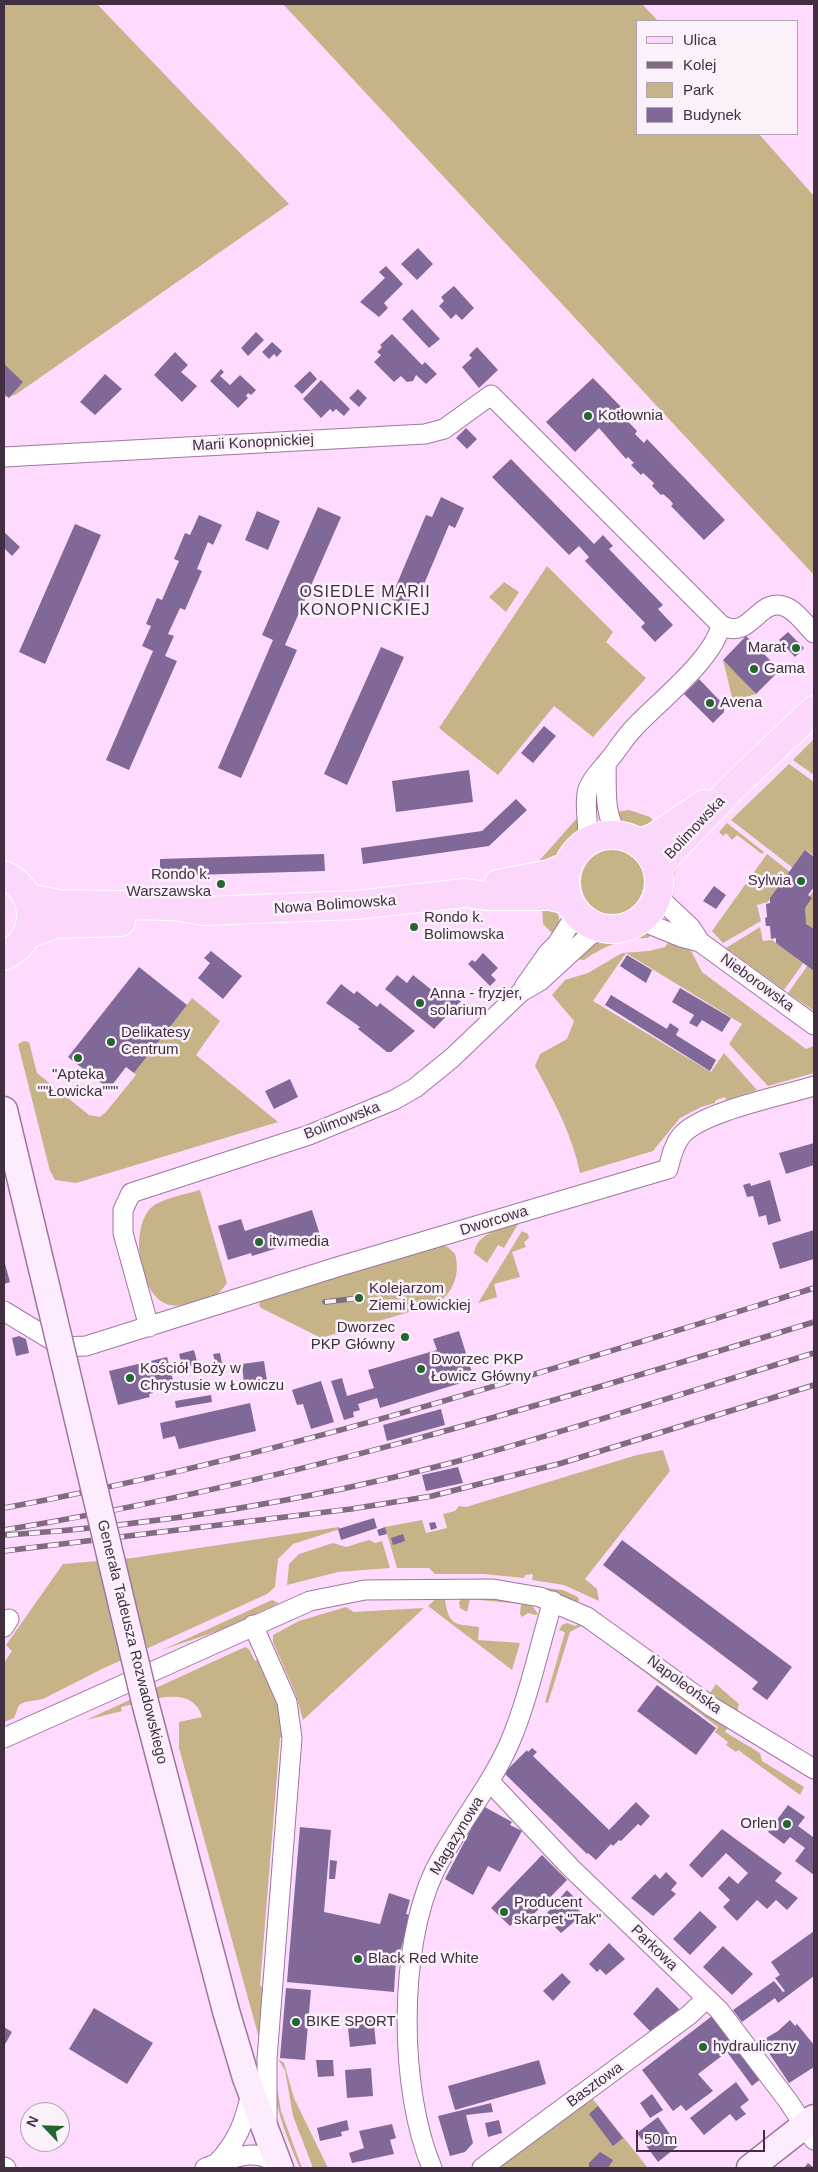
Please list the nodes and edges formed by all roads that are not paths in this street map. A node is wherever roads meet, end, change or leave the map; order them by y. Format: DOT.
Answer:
graph roads {
  1 [pos="4,457"];
  2 [pos="721,625"];
  3 [pos="814,633"];
  4 [pos="814,710"];
  5 [pos="606,764"];
  6 [pos="734,786"];
  7 [pos="628,839"];
  8 [pos="587,842"];
  9 [pos="568,866"];
  10 [pos="4,875"];
  11 [pos="657,883"];
  12 [pos="465,893"];
  13 [pos="28,898"];
  14 [pos="573,907"];
  15 [pos="204,911"];
  16 [pos="639,920"];
  17 [pos="602,928"];
  18 [pos="28,934"];
  19 [pos="700,942"];
  20 [pos="4,956"];
  21 [pos="521,992"];
  22 [pos="814,1025"];
  23 [pos="814,1086"];
  24 [pos="4,1110"];
  25 [pos="4,1311"];
  26 [pos="149,1327"];
  27 [pos="554,1601"];
  28 [pos="253,1626"];
  29 [pos="4,1738"];
  30 [pos="814,1769"];
  31 [pos="490,1782"];
  32 [pos="706,1999"];
  33 [pos="251,2093"];
  34 [pos="811,2128"];
  35 [pos="269,2142"];
  36 [pos="210,2166"];
  37 [pos="279,2168"];
  38 [pos="432,2168"];
  39 [pos="482,2168"];
  40 [pos="750,2168"];
  1 -- 2 [label="street, Marii Konopnickiej"];
  2 -- 3 [label="street"];
  2 -- 5 [label="street"];
  4 -- 6 [label="main road, Bolimowska"];
  5 -- 7 [label="street"];
  5 -- 8 [label="street"];
  6 -- 7 [label="main road, Bolimowska"];
  6 -- 11 [label="main road, Bolimowska"];
  7 -- 8 [label="main road"];
  7 -- 11 [label="main road"];
  8 -- 9 [label="main road"];
  9 -- 12 [label="main road, Nowa Bolimowska"];
  9 -- 14 [label="main road"];
  10 -- 13 [label="main road"];
  11 -- 16 [label="main road"];
  11 -- 19 [label="street, Nieborowska"];
  12 -- 14 [label="main road, Nowa Bolimowska"];
  12 -- 15 [label="main road, Nowa Bolimowska"];
  13 -- 15 [label="main road, Nowa Bolimowska"];
  13 -- 18 [label="main road"];
  14 -- 17 [label="main road"];
  14 -- 21 [label="street, Bolimowska"];
  15 -- 18 [label="main road, Nowa Bolimowska"];
  16 -- 17 [label="main road"];
  16 -- 19 [label="street, Nieborowska"];
  17 -- 21 [label="street, Bolimowska"];
  18 -- 20 [label="main road"];
  19 -- 22 [label="street, Nieborowska"];
  21 -- 26 [label="street, Bolimowska"];
  23 -- 26 [label="street, Dworcowa"];
  24 -- 33 [label="street, Generała Tadeusza Rozwadowskiego, bridge"];
  25 -- 26 [label="street, Dworcowa"];
  27 -- 28 [label="street, Napoleońska"];
  27 -- 30 [label="street, Napoleońska"];
  27 -- 31 [label="street, Magazynowa"];
  28 -- 29 [label="street, Napoleońska"];
  28 -- 35 [label="street"];
  31 -- 32 [label="street, Parkowa"];
  31 -- 38 [label="street, Magazynowa"];
  32 -- 34 [label="street, Parkowa"];
  32 -- 39 [label="street, Basztowa"];
  33 -- 35 [label="street, Generała Tadeusza Rozwadowskiego"];
  33 -- 36 [label="street"];
  34 -- 40 [label="street"];
  35 -- 37 [label="street, Generała Tadeusza Rozwadowskiego"];
  36 -- 37 [label="street"];
}
